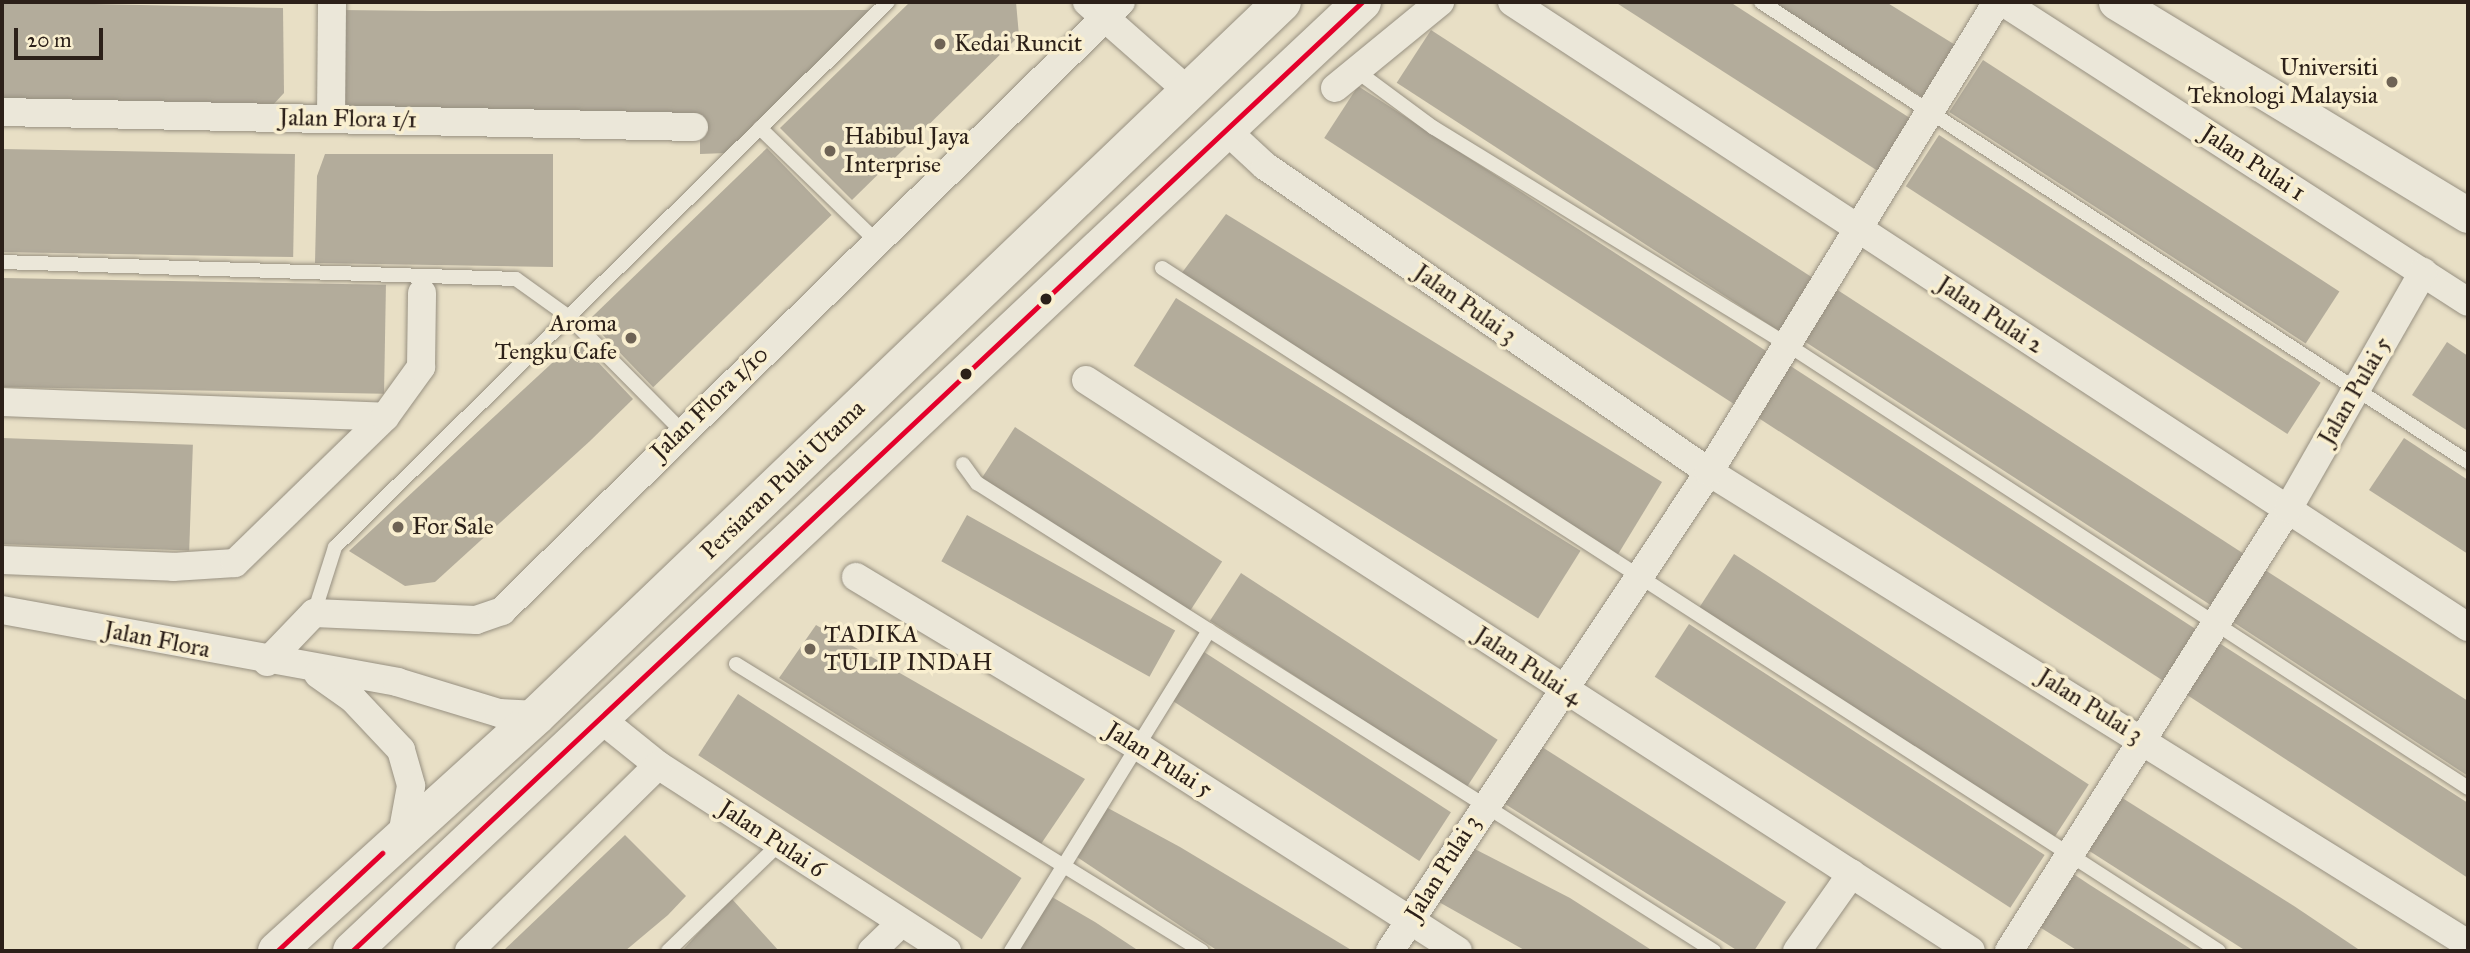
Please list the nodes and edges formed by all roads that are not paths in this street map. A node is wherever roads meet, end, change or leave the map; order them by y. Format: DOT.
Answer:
graph roads {
  1 [pos="332,2"];
  2 [pos="888,2"];
  3 [pos="1282,2"];
  4 [pos="1362,2"];
  5 [pos="1440,2"];
  6 [pos="1512,2"];
  7 [pos="1761,2"];
  8 [pos="1997,2"];
  9 [pos="2003,2"];
  10 [pos="2116,2"];
  11 [pos="1104,7"];
  12 [pos="1346,80"];
  13 [pos="1188,91"];
  14 [pos="2,112"];
  15 [pos="1929,114"];
  16 [pos="331,119"];
  17 [pos="694,127"];
  18 [pos="760,128"];
  19 [pos="1225,129"];
  20 [pos="2468,215"];
  21 [pos="1858,229"];
  22 [pos="876,241"];
  23 [pos="2,262"];
  24 [pos="1162,268"];
  25 [pos="2423,272"];
  26 [pos="422,293"];
  27 [pos="2468,302"];
  28 [pos="569,317"];
  29 [pos="1788,345"];
  30 [pos="1086,380"];
  31 [pos="2358,386"];
  32 [pos="2,402"];
  33 [pos="385,416"];
  34 [pos="681,430"];
  35 [pos="2468,462"];
  36 [pos="963,464"];
  37 [pos="1709,472"];
  38 [pos="2288,509"];
  39 [pos="2,560"];
  40 [pos="1639,575"];
  41 [pos="856,577"];
  42 [pos="2,610"];
  43 [pos="314,613"];
  44 [pos="2215,624"];
  45 [pos="2468,627"];
  46 [pos="1209,630"];
  47 [pos="267,662"];
  48 [pos="736,664"];
  49 [pos="312,670"];
  50 [pos="1561,688"];
  51 [pos="537,715"];
  52 [pos="602,720"];
  53 [pos="2143,738"];
  54 [pos="1136,745"];
  55 [pos="659,765"];
  56 [pos="2468,788"];
  57 [pos="1480,807"];
  58 [pos="402,835"];
  59 [pos="779,844"];
  60 [pos="2069,856"];
  61 [pos="1064,864"];
  62 [pos="1852,873"];
  63 [pos="1410,921"];
  64 [pos="901,923"];
  65 [pos="2468,944"];
  66 [pos="277,951"];
  67 [pos="352,951"];
  68 [pos="469,951"];
  69 [pos="668,951"];
  70 [pos="872,951"];
  71 [pos="947,951"];
  72 [pos="1011,951"];
  73 [pos="1202,951"];
  74 [pos="1390,951"];
  75 [pos="1458,951"];
  76 [pos="1714,951"];
  77 [pos="1797,951"];
  78 [pos="1971,951"];
  79 [pos="2009,951"];
  80 [pos="2219,951"];
  1 -- 16 [label="street"];
  2 -- 18 [label="lane"];
  3 -- 13 [label="main road, Persiaran Pulai Utama"];
  4 -- 19 [label="main road, Persiaran Pulai Utama"];
  5 -- 12 [label="street"];
  6 -- 21 [label="street, Jalan Pulai 2"];
  7 -- 15 [label="lane"];
  8 -- 15 [label="street"];
  9 -- 25 [label="street, Jalan Pulai 1"];
  10 -- 20 [label="street"];
  11 -- 13 [label="street"];
  11 -- 22 [label="street, Jalan Flora 1/10"];
  12 -- 29 [label="lane"];
  13 -- 19 [label="main road"];
  13 -- 51 [label="main road, Persiaran Pulai Utama"];
  14 -- 16 [label="street, Jalan Flora 1/1"];
  15 -- 21 [label="street"];
  15 -- 31 [label="lane"];
  16 -- 17 [label="street, Jalan Flora 1/1"];
  18 -- 22 [label="lane"];
  18 -- 28 [label="lane"];
  19 -- 37 [label="street, Jalan Pulai 3"];
  19 -- 52 [label="main road, Persiaran Pulai Utama"];
  21 -- 29 [label="street"];
  21 -- 38 [label="street, Jalan Pulai 2"];
  22 -- 34 [label="street, Jalan Flora 1/10"];
  23 -- 28 [label="lane"];
  24 -- 40 [label="lane"];
  25 -- 27 [label="street, Jalan Pulai 1"];
  25 -- 31 [label="street, Jalan Pulai 5"];
  26 -- 33 [label="street"];
  28 -- 34 [label="lane"];
  28 -- 43 [label="lane"];
  29 -- 37 [label="street"];
  29 -- 44 [label="lane"];
  30 -- 50 [label="street, Jalan Pulai 4"];
  31 -- 35 [label="lane"];
  31 -- 38 [label="street, Jalan Pulai 5"];
  32 -- 33 [label="street"];
  33 -- 39 [label="street"];
  34 -- 43 [label="street, Jalan Flora 1/10"];
  36 -- 46 [label="lane"];
  37 -- 40 [label="street, Jalan Pulai 3"];
  37 -- 53 [label="street, Jalan Pulai 3"];
  38 -- 44 [label="street, Jalan Pulai 5"];
  38 -- 45 [label="street, Jalan Pulai 2"];
  40 -- 50 [label="street, Jalan Pulai 3"];
  40 -- 60 [label="lane"];
  41 -- 54 [label="street, Jalan Pulai 5"];
  42 -- 47 [label="street, Jalan Flora"];
  43 -- 47 [label="street"];
  44 -- 53 [label="street, Jalan Pulai 5"];
  44 -- 56 [label="lane"];
  46 -- 54 [label="lane"];
  46 -- 57 [label="lane"];
  47 -- 49 [label="street, Jalan Flora"];
  48 -- 61 [label="lane"];
  49 -- 51 [label="street, Jalan Flora"];
  49 -- 58 [label="street, Jalan Flora"];
  50 -- 57 [label="street, Jalan Pulai 3"];
  50 -- 62 [label="street, Jalan Pulai 4"];
  51 -- 58 [label="main road, Persiaran Pulai Utama"];
  52 -- 55 [label="street, Jalan Pulai 6"];
  52 -- 67 [label="main road, Persiaran Pulai Utama"];
  53 -- 60 [label="street, Jalan Pulai 5"];
  53 -- 65 [label="street, Jalan Pulai 3"];
  54 -- 61 [label="lane"];
  54 -- 63 [label="street, Jalan Pulai 5"];
  55 -- 59 [label="street, Jalan Pulai 6"];
  55 -- 68 [label="street"];
  57 -- 63 [label="street, Jalan Pulai 3"];
  57 -- 76 [label="lane"];
  58 -- 66 [label="main road, Persiaran Pulai Utama"];
  59 -- 64 [label="street, Jalan Pulai 6"];
  59 -- 69 [label="lane"];
  60 -- 79 [label="street, Jalan Pulai 5"];
  60 -- 80 [label="lane"];
  61 -- 72 [label="lane"];
  61 -- 73 [label="lane"];
  62 -- 77 [label="street"];
  62 -- 78 [label="street, Jalan Pulai 4"];
  63 -- 74 [label="street, Jalan Pulai 3"];
  63 -- 75 [label="street, Jalan Pulai 5"];
  64 -- 70 [label="street"];
  64 -- 71 [label="street, Jalan Pulai 6"];
}
